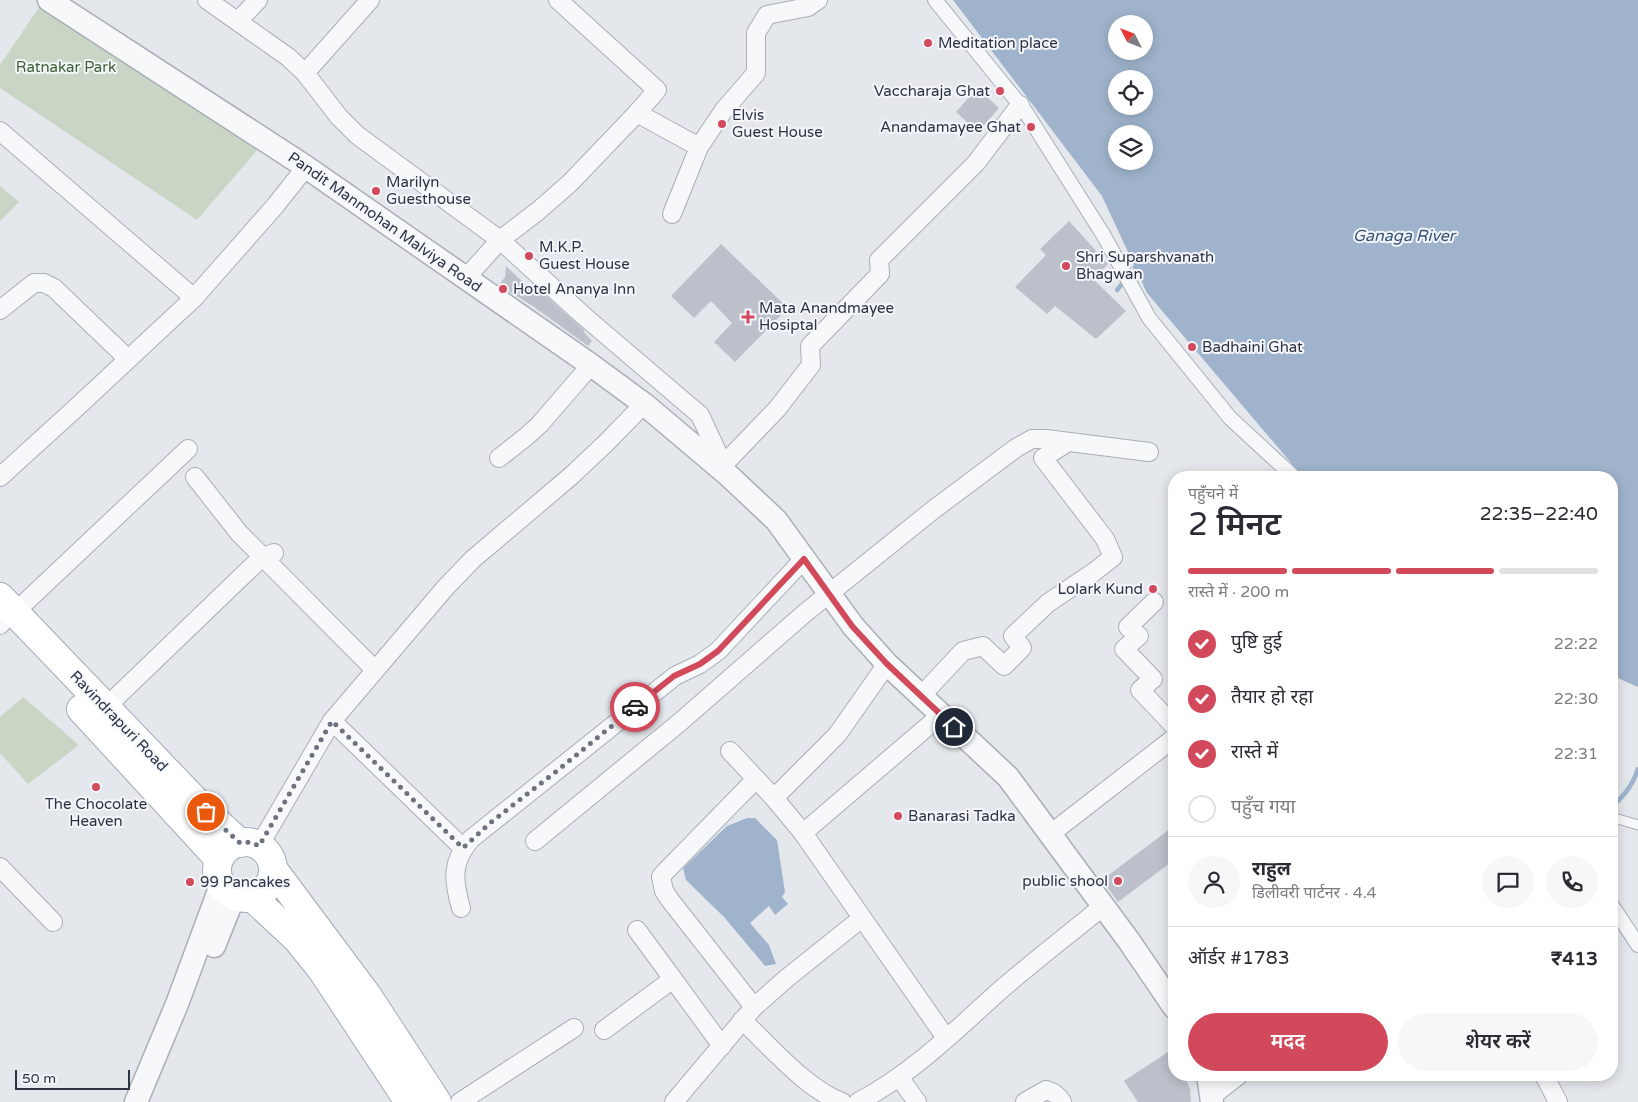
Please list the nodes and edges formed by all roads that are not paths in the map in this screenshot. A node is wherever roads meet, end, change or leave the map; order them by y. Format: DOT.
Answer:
graph roads {
  1 [pos="49,0"];
  2 [pos="207,0"];
  3 [pos="258,0"];
  4 [pos="370,0"];
  5 [pos="558,0"];
  6 [pos="818,0"];
  7 [pos="935,0"];
  8 [pos="238,21"];
  9 [pos="305,73"];
  10 [pos="1020,105"];
  11 [pos="637,113"];
  12 [pos="0,131"];
  13 [pos="699,147"];
  14 [pos="306,167"];
  15 [pos="672,214"];
  16 [pos="500,240"];
  17 [pos="466,278"];
  18 [pos="194,298"];
  19 [pos="0,310"];
  20 [pos="128,359"];
  21 [pos="591,365"];
  22 [pos="644,404"];
  23 [pos="1068,442"];
  24 [pos="188,449"];
  25 [pos="1149,452"];
  26 [pos="499,458"];
  27 [pos="725,469"];
  28 [pos="1287,471"];
  29 [pos="0,477"];
  30 [pos="194,477"];
  31 [pos="268,555"];
  32 [pos="804,559"];
  33 [pos="830,593"];
  34 [pos="1154,602"];
  35 [pos="3,616"];
  36 [pos="887,664"];
  37 [pos="375,670"];
  38 [pos="921,696"];
  39 [pos="105,708"];
  40 [pos="941,715"];
  41 [pos="1168,720"];
  42 [pos="332,721"];
  43 [pos="1168,743"];
  44 [pos="730,751"];
  45 [pos="756,779"];
  46 [pos="774,798"];
  47 [pos="1618,819"];
  48 [pos="1638,825"];
  49 [pos="803,833"];
  50 [pos="1050,835"];
  51 [pos="535,841"];
  52 [pos="463,848"];
  53 [pos="1,869"];
  54 [pos="237,871"];
  55 [pos="1102,907"];
  56 [pos="461,908"];
  57 [pos="1618,915"];
  58 [pos="862,918"];
  59 [pos="54,922"];
  60 [pos="637,930"];
  61 [pos="1638,945"];
  62 [pos="673,979"];
  63 [pos="1168,998"];
  64 [pos="754,1007"];
  65 [pos="742,1020"];
  66 [pos="574,1028"];
  67 [pos="604,1030"];
  68 [pos="946,1038"];
  69 [pos="722,1046"];
  70 [pos="899,1077"];
  71 [pos="1228,1081"];
  72 [pos="1547,1081"];
  73 [pos="1210,1091"];
  74 [pos="136,1102"];
  75 [pos="151,1102"];
  76 [pos="409,1102"];
  77 [pos="438,1102"];
  78 [pos="460,1102"];
  79 [pos="674,1102"];
  80 [pos="842,1102"];
  81 [pos="858,1102"];
  82 [pos="917,1102"];
  83 [pos="1025,1102"];
  84 [pos="1062,1102"];
  85 [pos="1558,1102"];
  1 -- 14 [label="street, Pandit Manmohan Malviya Road"];
  2 -- 8 [label="street"];
  3 -- 8 [label="street"];
  4 -- 9 [label="street"];
  5 -- 11 [label="street"];
  6 -- 13 [label="street"];
  7 -- 10 [label="street"];
  8 -- 9 [label="street"];
  9 -- 16 [label="street"];
  10 -- 27 [label="street"];
  10 -- 28 [label="street"];
  11 -- 13 [label="street"];
  11 -- 16 [label="street"];
  12 -- 18 [label="street"];
  13 -- 15 [label="street"];
  14 -- 17 [label="street, Pandit Manmohan Malviya Road"];
  14 -- 18 [label="street"];
  16 -- 17 [label="street"];
  16 -- 27 [label="street"];
  17 -- 21 [label="street, Pandit Manmohan Malviya Road"];
  18 -- 20 [label="street"];
  19 -- 20 [label="street"];
  20 -- 29 [label="street"];
  21 -- 22 [label="street, Pandit Manmohan Malviya Road"];
  21 -- 26 [label="street"];
  22 -- 27 [label="street, Pandit Manmohan Malviya Road"];
  22 -- 37 [label="street"];
  23 -- 25 [label="street"];
  23 -- 33 [label="street"];
  23 -- 38 [label="street"];
  24 -- 35 [label="street"];
  27 -- 32 [label="street, Pandit Manmohan Malviya Road"];
  30 -- 31 [label="street"];
  31 -- 37 [label="street"];
  31 -- 39 [label="street"];
  32 -- 33 [label="street, Pandit Manmohan Malviya Road"];
  32 -- 52 [label="street"];
  33 -- 36 [label="street, Pandit Manmohan Malviya Road"];
  33 -- 51 [label="street"];
  34 -- 41 [label="street"];
  35 -- 39 [label="main road, Ravindrapuri Road"];
  35 -- 54 [label="main road, Ravindrapuri Road"];
  36 -- 38 [label="street, Pandit Manmohan Malviya Road"];
  36 -- 46 [label="street"];
  37 -- 42 [label="street"];
  38 -- 40 [label="street, Pandit Manmohan Malviya Road"];
  39 -- 54 [label="main road, Ravindrapuri Road"];
  40 -- 49 [label="street"];
  40 -- 50 [label="street, Pandit Manmohan Malviya Road"];
  42 -- 52 [label="street"];
  42 -- 54 [label="street"];
  43 -- 50 [label="street"];
  44 -- 45 [label="street"];
  45 -- 46 [label="street"];
  45 -- 64 [label="street"];
  46 -- 49 [label="street"];
  47 -- 48 [label="lane"];
  49 -- 58 [label="street"];
  50 -- 55 [label="street, Pandit Manmohan Malviya Road"];
  52 -- 56 [label="street"];
  53 -- 59 [label="street"];
  54 -- 74 [label="street"];
  54 -- 75 [label="street"];
  54 -- 76 [label="main road, Ravindrapuri Road"];
  54 -- 77 [label="main road"];
  55 -- 63 [label="street, Pandit Manmohan Malviya Road"];
  55 -- 68 [label="street"];
  57 -- 61 [label="street"];
  58 -- 64 [label="street"];
  58 -- 68 [label="street"];
  60 -- 62 [label="street"];
  62 -- 67 [label="street"];
  62 -- 69 [label="street"];
  64 -- 65 [label="street"];
  65 -- 69 [label="street"];
  65 -- 80 [label="street"];
  66 -- 78 [label="street"];
  68 -- 70 [label="street"];
  69 -- 79 [label="street"];
  70 -- 81 [label="street"];
  70 -- 82 [label="street"];
  71 -- 73 [label="street"];
  72 -- 85 [label="street"];
  83 -- 84 [label="street"];
}
